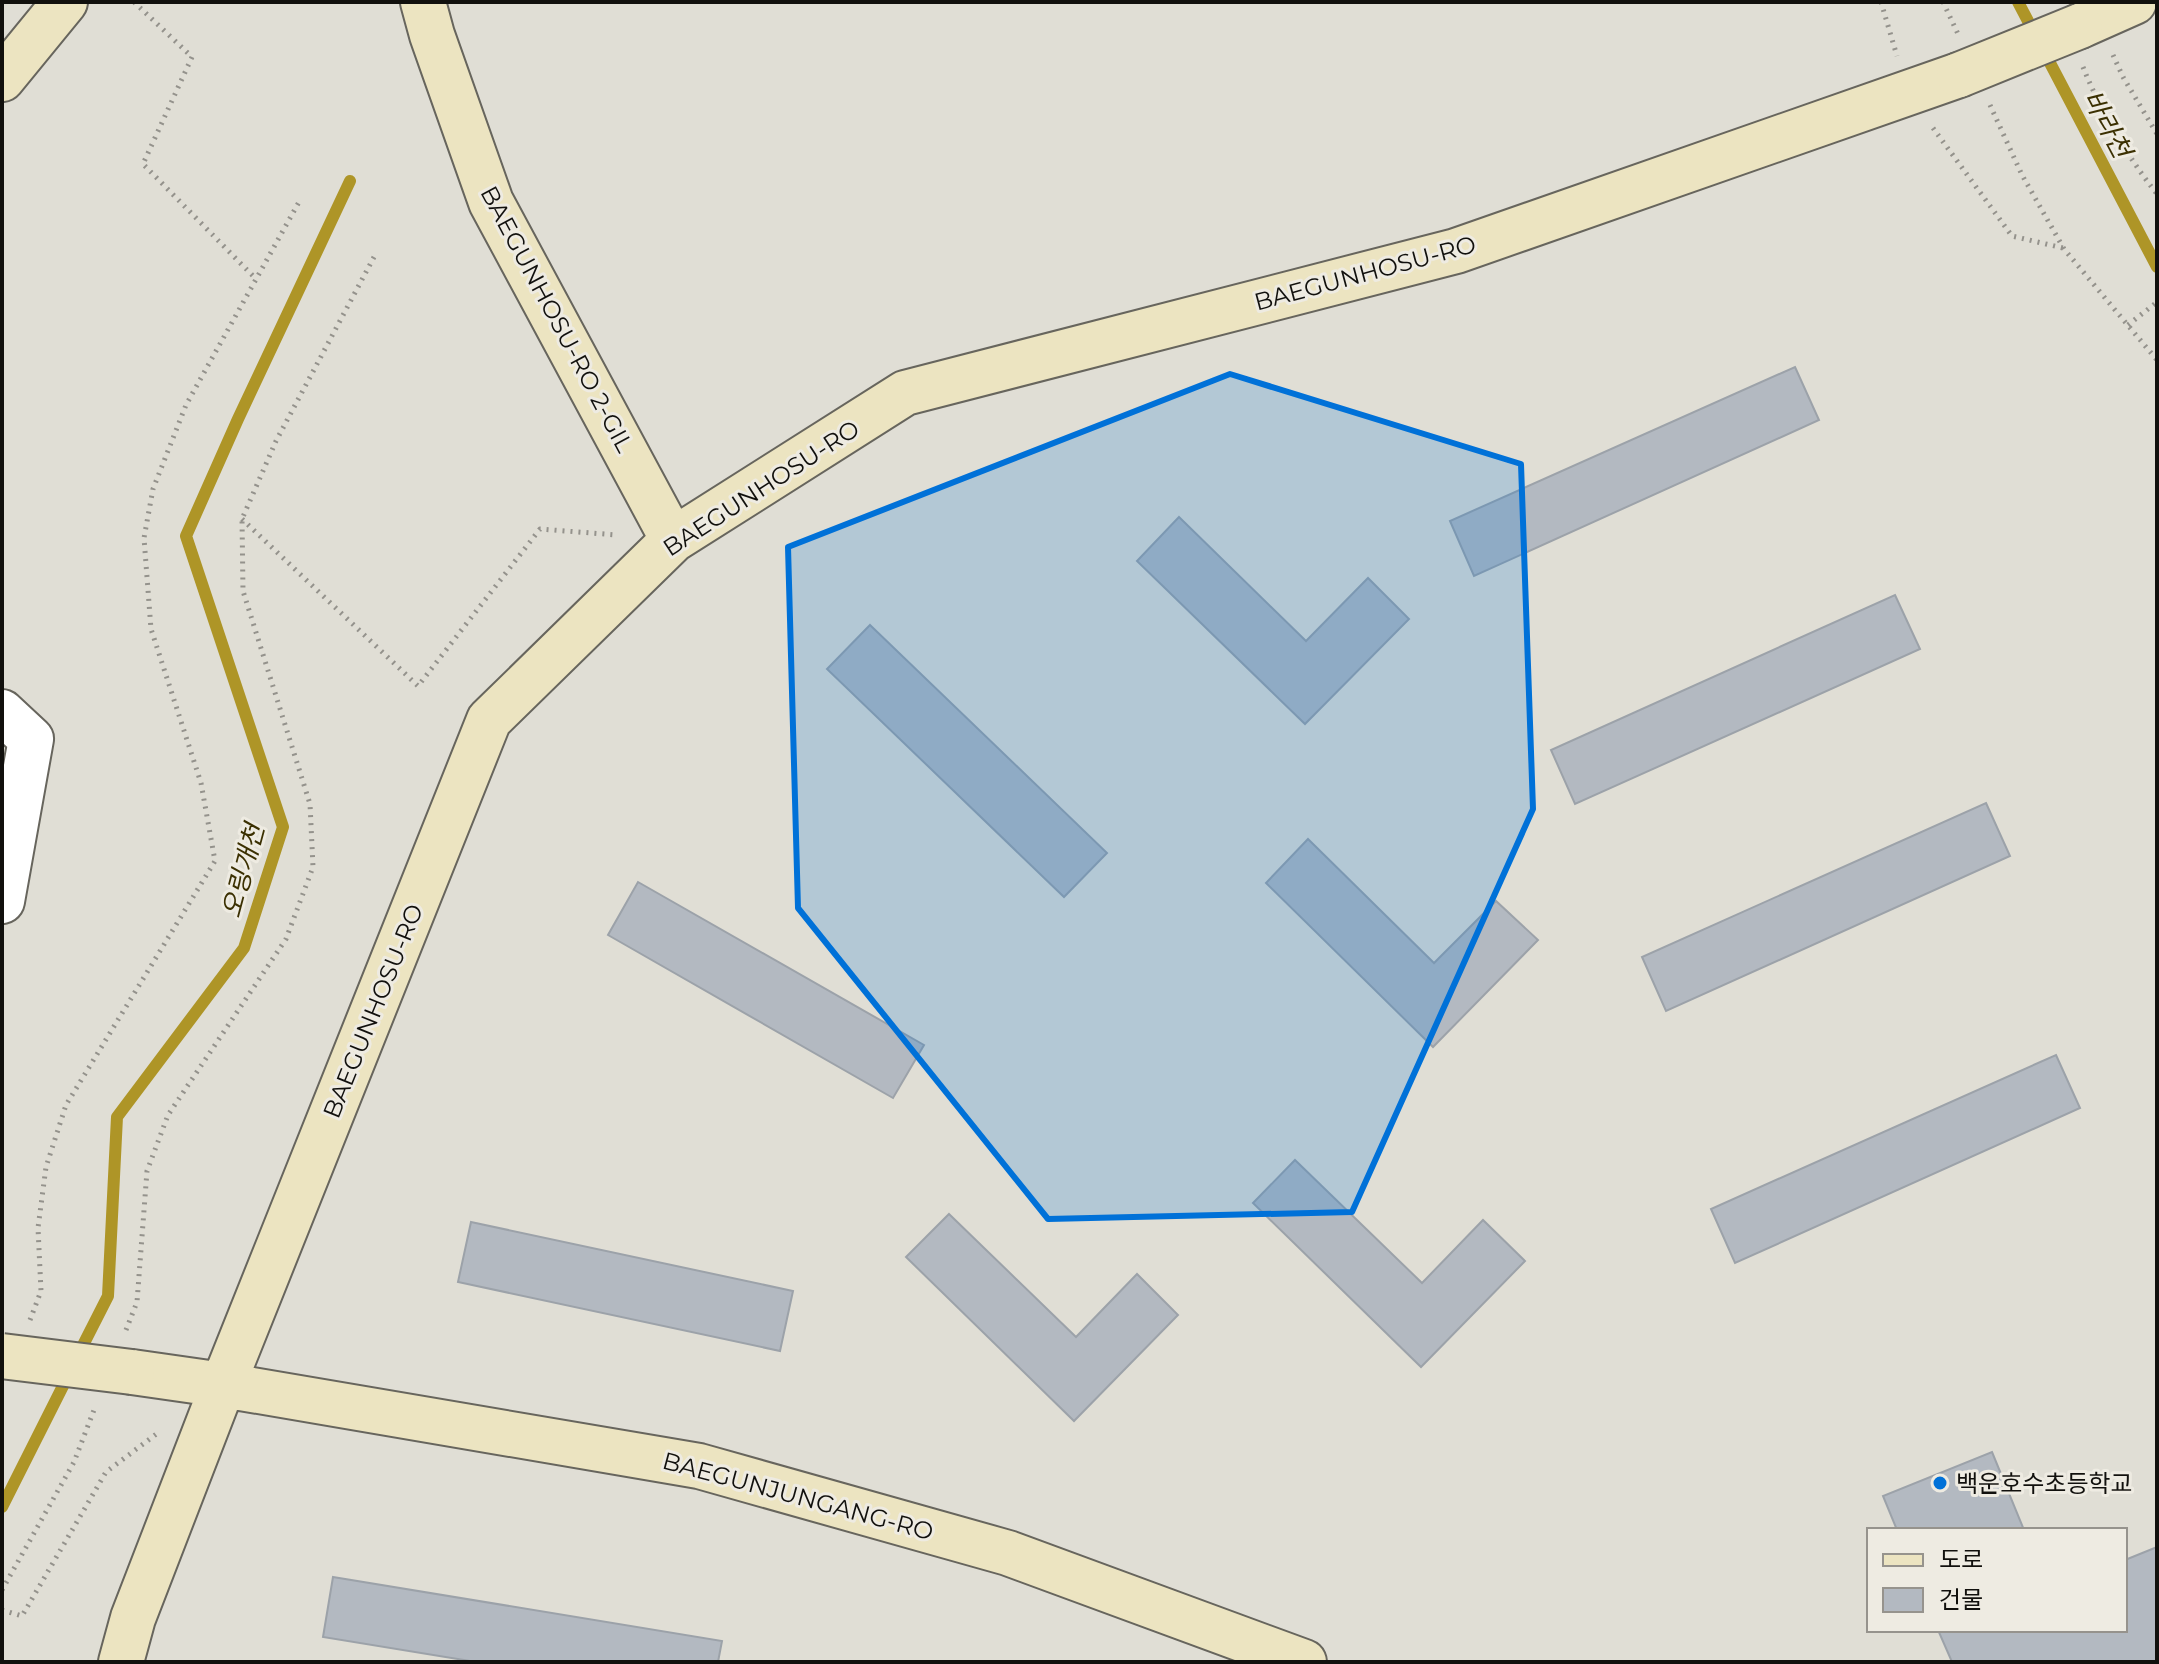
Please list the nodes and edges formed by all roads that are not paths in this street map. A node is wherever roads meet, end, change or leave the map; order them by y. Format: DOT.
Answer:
graph roads {
  1 [pos="65,2"];
  2 [pos="423,2"];
  3 [pos="2097,26"];
  4 [pos="2,79"];
  5 [pos="673,540"];
  6 [pos="2,712"];
  7 [pos="2,901"];
  8 [pos="2,1356"];
  9 [pos="223,1385"];
  10 [pos="121,1662"];
  11 [pos="1304,1662"];
  1 -- 4 [label="street"];
  2 -- 5 [label="street, BAEGUNHOSU-RO 2-GIL"];
  3 -- 5 [label="street, BAEGUNHOSU-RO, bridge"];
  5 -- 9 [label="street, BAEGUNHOSU-RO"];
  6 -- 7 [label="street"];
  8 -- 9 [label="street, BAEGUNJUNGANG-RO, bridge"];
  9 -- 10 [label="street, BAEGUNHOSU-RO"];
  9 -- 11 [label="street, BAEGUNJUNGANG-RO"];
}
